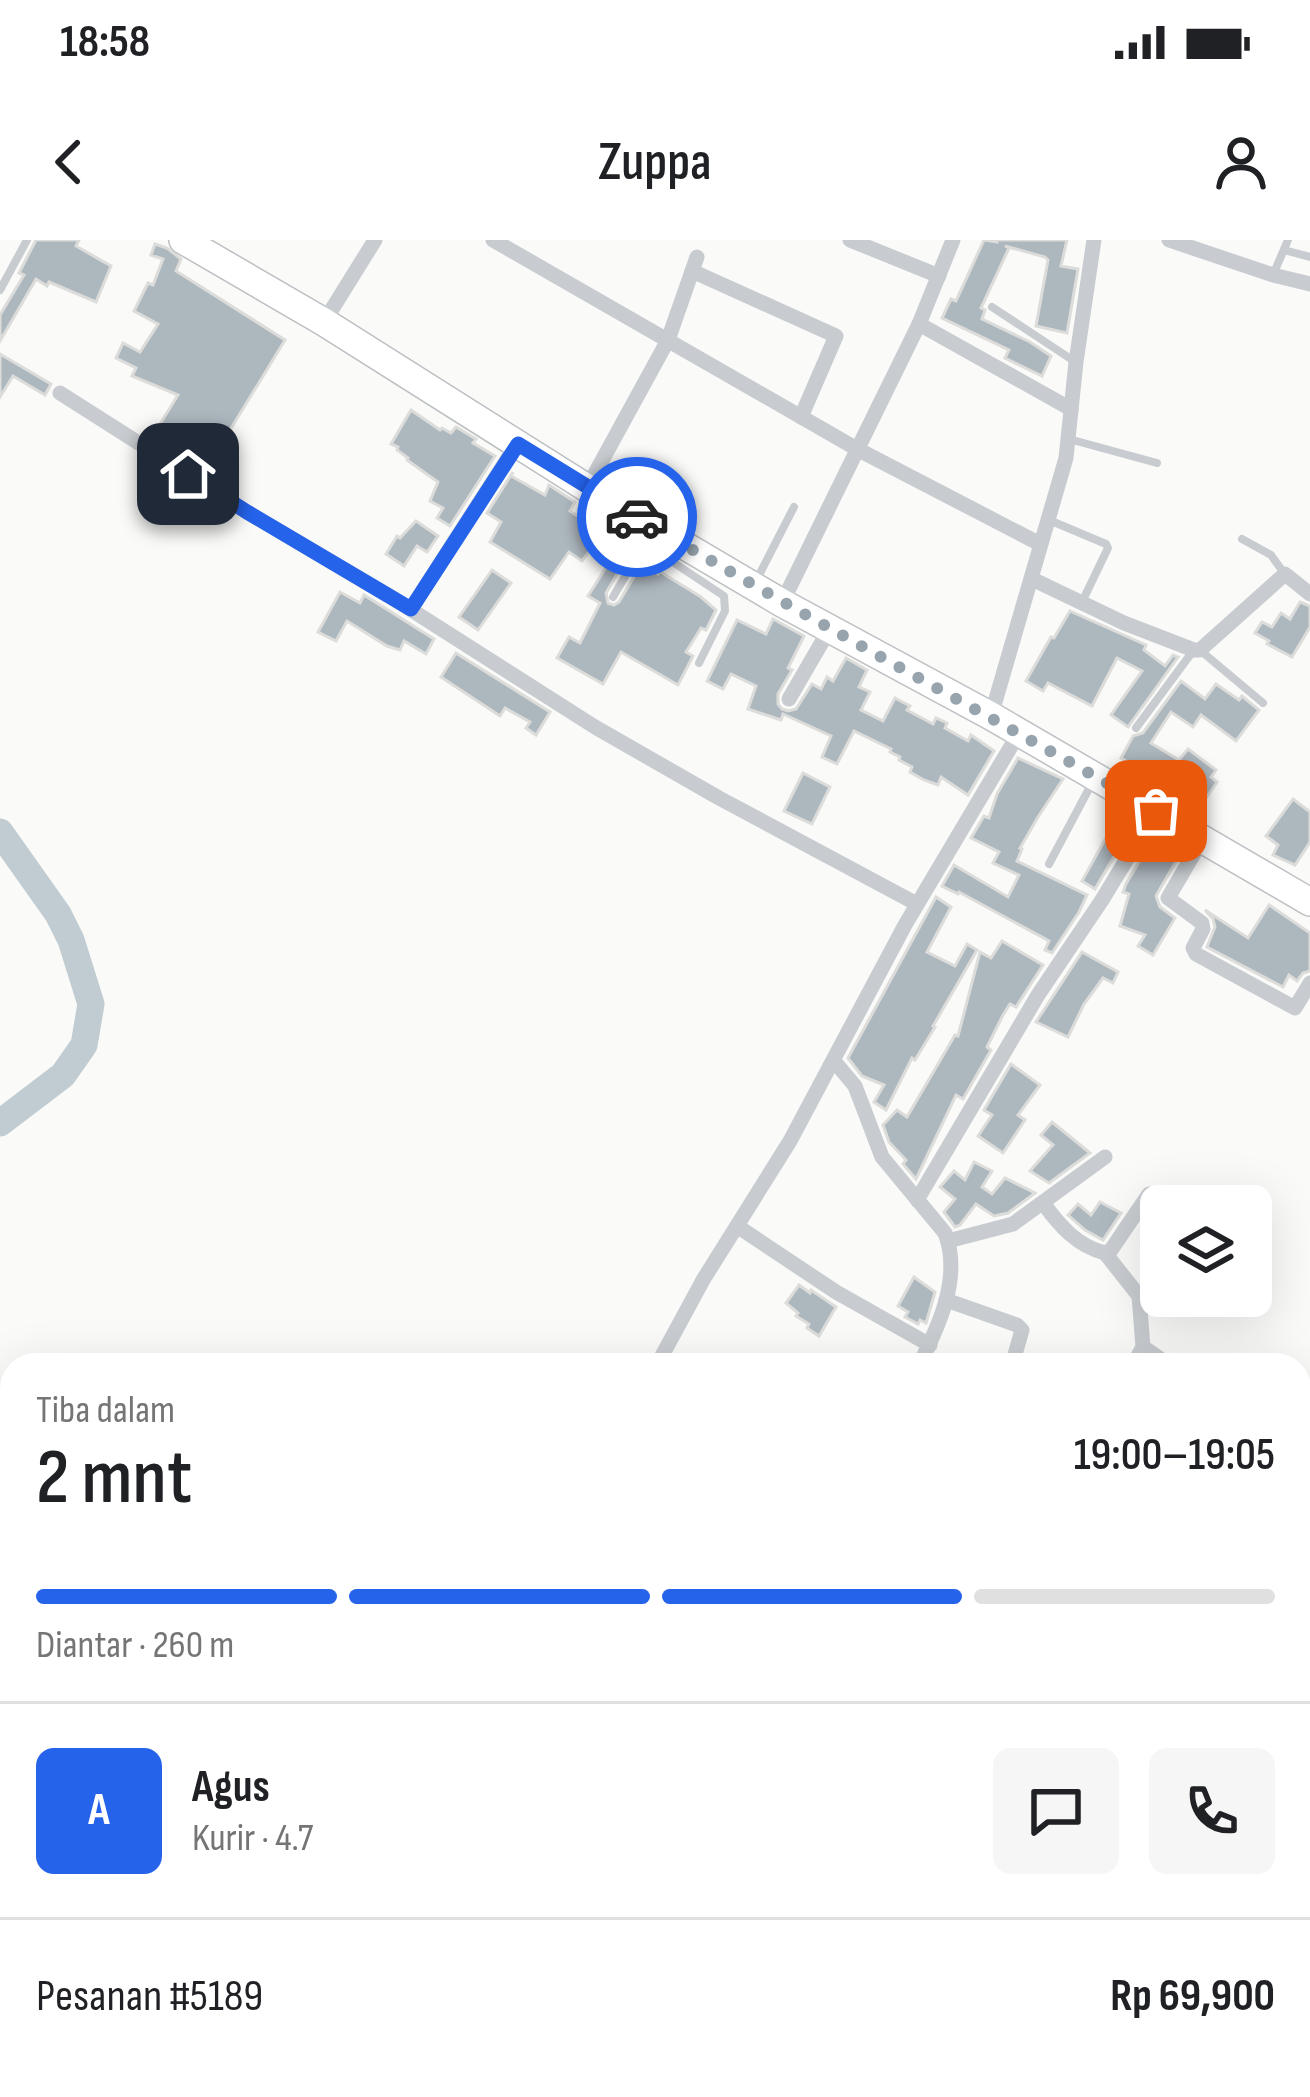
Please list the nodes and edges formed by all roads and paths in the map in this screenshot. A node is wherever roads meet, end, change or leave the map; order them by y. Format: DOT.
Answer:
graph roads {
  1 [pos="27,240"];
  2 [pos="183,240"];
  3 [pos="375,240"];
  4 [pos="494,240"];
  5 [pos="850,240"];
  6 [pos="953,240"];
  7 [pos="1094,240"];
  8 [pos="1169,240"];
  9 [pos="1286,245"];
  10 [pos="1310,257"];
  11 [pos="1273,275"];
  12 [pos="939,276"];
  13 [pos="1310,284"];
  14 [pos="1,287"];
  15 [pos="992,307"];
  16 [pos="324,322"];
  17 [pos="919,324"];
  18 [pos="668,340"];
  19 [pos="1076,362"];
  20 [pos="60,394"];
  21 [pos="1071,409"];
  22 [pos="801,417"];
  23 [pos="1068,439"];
  24 [pos="518,444"];
  25 [pos="857,449"];
  26 [pos="1156,463"];
  27 [pos="587,488"];
  28 [pos="794,508"];
  29 [pos="1047,520"];
  30 [pos="649,535"];
  31 [pos="1242,539"];
  32 [pos="1040,544"];
  33 [pos="1285,574"];
  34 [pos="1031,579"];
  35 [pos="754,586"];
  36 [pos="1310,594"];
  37 [pos="613,597"];
  38 [pos="782,602"];
  39 [pos="1082,604"];
  40 [pos="411,609"];
  41 [pos="829,629"];
  42 [pos="1197,650"];
  43 [pos="699,663"];
  44 [pos="789,699"];
  45 [pos="1263,703"];
  46 [pos="991,716"];
  47 [pos="1136,728"];
  48 [pos="1019,733"];
  49 [pos="1096,777"];
  50 [pos="1156,811"];
  51 [pos="1203,838"];
  52 [pos="1049,864"];
  53 [pos="1310,902"];
  54 [pos="917,904"];
  55 [pos="1310,983"];
  56 [pos="834,1061"];
  57 [pos="1105,1157"];
  58 [pos="917,1200"];
  59 [pos="1043,1203"];
  60 [pos="1140,1207"];
  61 [pos="737,1226"];
  62 [pos="948,1240"];
  63 [pos="1105,1253"];
  64 [pos="946,1300"];
  65 [pos="930,1345"];
  66 [pos="1143,1347"];
  67 [pos="663,1353"];
  68 [pos="926,1353"];
  69 [pos="1015,1353"];
  70 [pos="1140,1353"];
  71 [pos="1152,1353"];
  1 -- 14 [label="lane"];
  2 -- 16 [label="highway"];
  3 -- 16 [label="street"];
  4 -- 18 [label="street"];
  5 -- 12 [label="street"];
  6 -- 12 [label="street"];
  7 -- 19 [label="street"];
  8 -- 11 [label="street"];
  9 -- 10 [label="lane"];
  9 -- 11 [label="lane"];
  11 -- 13 [label="street"];
  12 -- 17 [label="street"];
  15 -- 19 [label="lane"];
  16 -- 24 [label="highway"];
  17 -- 21 [label="street"];
  17 -- 25 [label="street"];
  18 -- 22 [label="street"];
  18 -- 22 [label="street"];
  18 -- 27 [label="street"];
  19 -- 21 [label="street"];
  20 -- 40 [label="street"];
  21 -- 23 [label="street"];
  22 -- 25 [label="street"];
  23 -- 26 [label="lane"];
  23 -- 29 [label="street"];
  24 -- 27 [label="highway"];
  24 -- 40 [label="street"];
  25 -- 32 [label="street"];
  25 -- 38 [label="street"];
  27 -- 30 [label="highway"];
  28 -- 35 [label="lane"];
  29 -- 32 [label="street"];
  29 -- 39 [label="lane"];
  30 -- 35 [label="highway"];
  30 -- 37 [label="lane"];
  30 -- 43 [label="lane"];
  31 -- 33 [label="lane"];
  32 -- 34 [label="street"];
  33 -- 36 [label="street"];
  33 -- 42 [label="street"];
  34 -- 39 [label="street"];
  34 -- 46 [label="street"];
  35 -- 38 [label="highway"];
  38 -- 41 [label="highway"];
  39 -- 42 [label="street"];
  40 -- 54 [label="street"];
  41 -- 44 [label="street"];
  41 -- 46 [label="highway"];
  42 -- 45 [label="lane"];
  42 -- 47 [label="lane"];
  46 -- 48 [label="highway"];
  48 -- 49 [label="highway"];
  48 -- 54 [label="street"];
  49 -- 50 [label="highway"];
  49 -- 52 [label="lane"];
  50 -- 51 [label="highway"];
  50 -- 58 [label="street"];
  51 -- 53 [label="highway"];
  51 -- 55 [label="street"];
  54 -- 56 [label="street"];
  56 -- 58 [label="street"];
  56 -- 61 [label="street"];
  57 -- 59 [label="street"];
  58 -- 62 [label="street"];
  59 -- 62 [label="street"];
  59 -- 63 [label="street"];
  60 -- 63 [label="street"];
  61 -- 65 [label="street"];
  61 -- 67 [label="street"];
  62 -- 64 [label="street"];
  63 -- 66 [label="street"];
  64 -- 65 [label="street"];
  64 -- 69 [label="street"];
  65 -- 68 [label="street"];
  66 -- 70 [label="street"];
  66 -- 71 [label="street"];
}
